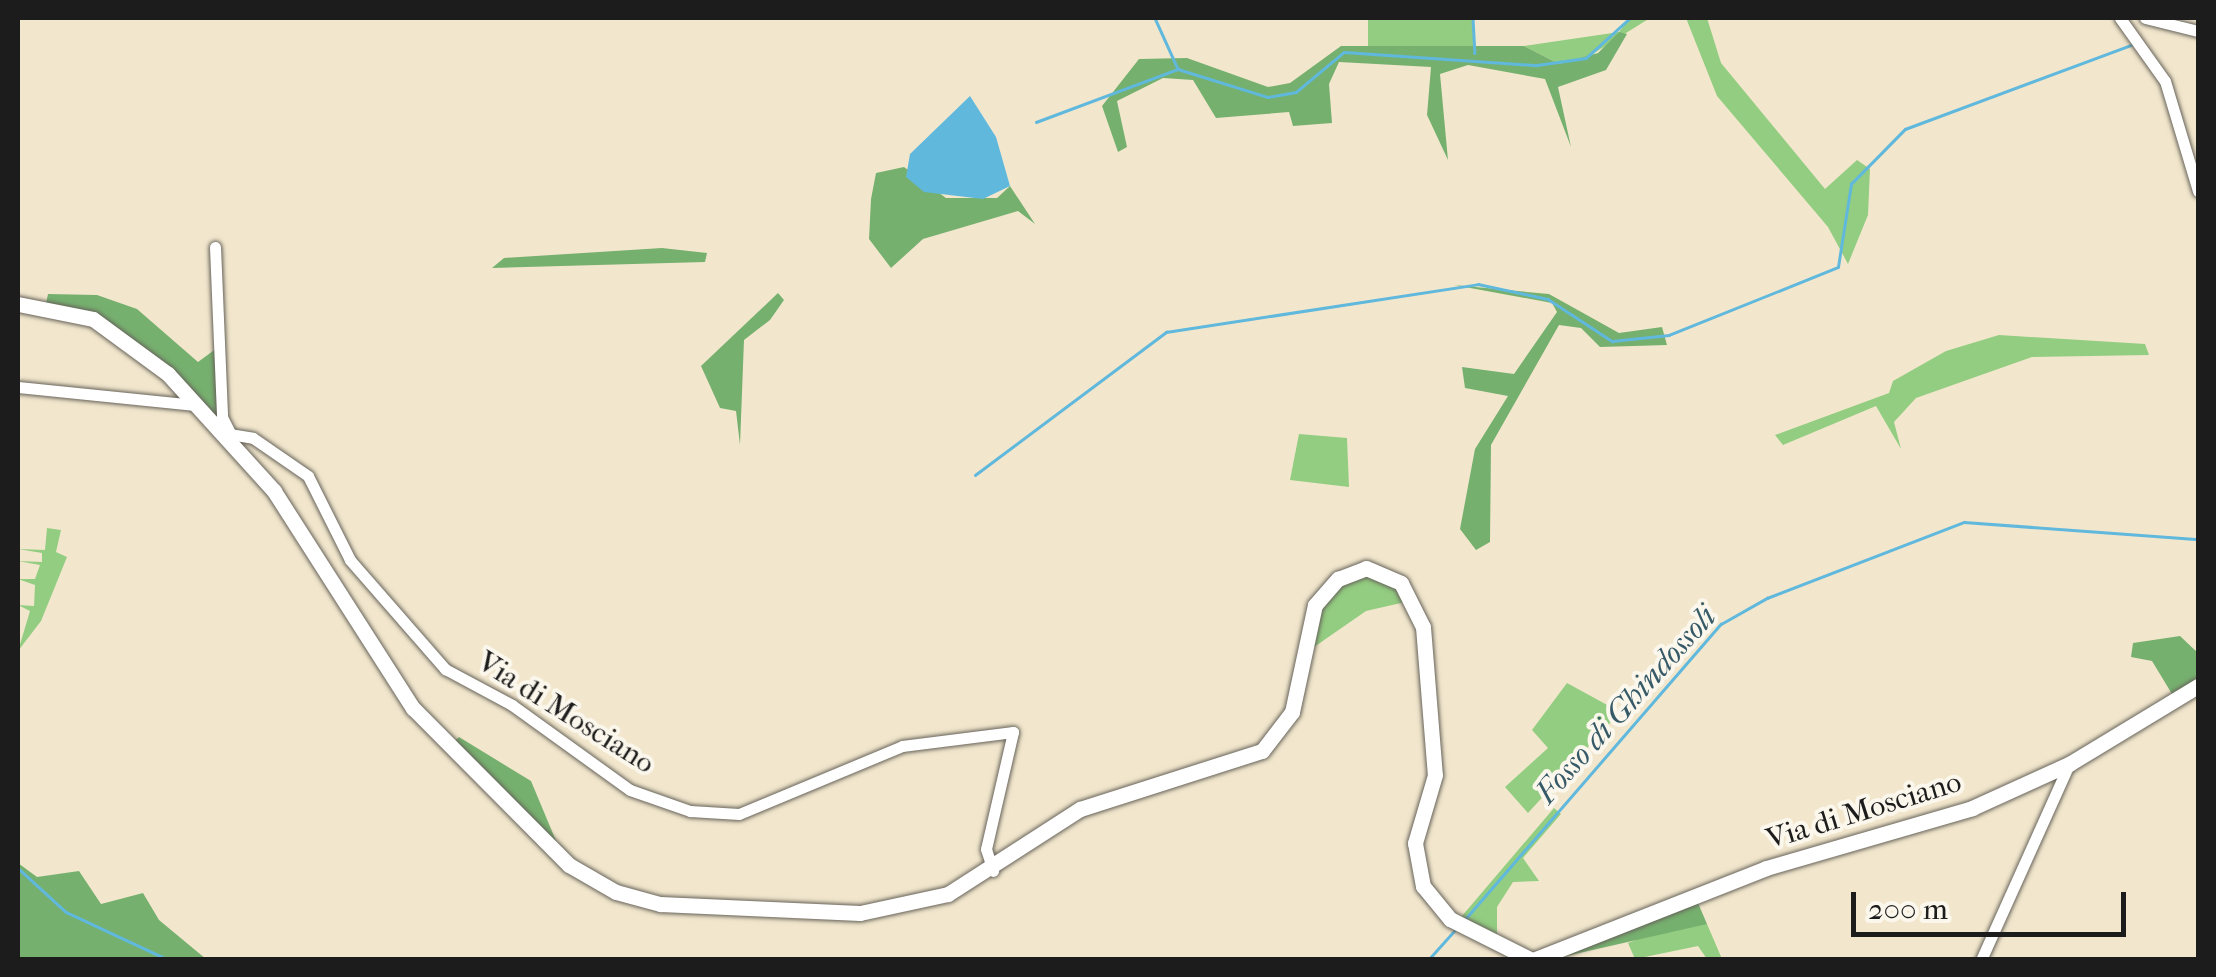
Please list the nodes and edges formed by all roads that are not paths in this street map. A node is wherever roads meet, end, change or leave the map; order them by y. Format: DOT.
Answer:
graph roads {
  1 [pos="2120,18"];
  2 [pos="2145,18"];
  3 [pos="2198,32"];
  4 [pos="2198,191"];
  5 [pos="216,247"];
  6 [pos="18,304"];
  7 [pos="18,388"];
  8 [pos="195,405"];
  9 [pos="226,433"];
  10 [pos="2198,686"];
  11 [pos="2069,764"];
  12 [pos="992,871"];
  13 [pos="1524,959"];
  14 [pos="1532,960"];
  15 [pos="1981,960"];
  1 -- 4 [label="street"];
  2 -- 3 [label="street"];
  5 -- 9 [label="street"];
  6 -- 8 [label="main road, Via di Mosciano"];
  7 -- 8 [label="street"];
  8 -- 9 [label="main road, Via di Mosciano"];
  9 -- 12 [label="main road, Via di Mosciano"];
  9 -- 12 [label="street, Via di Mosciano"];
  10 -- 11 [label="main road, Via di Mosciano"];
  11 -- 14 [label="main road, Via di Mosciano"];
  11 -- 15 [label="street"];
  12 -- 13 [label="main road, Via di Mosciano"];
  13 -- 14 [label="main road, Via di Mosciano"];
}
